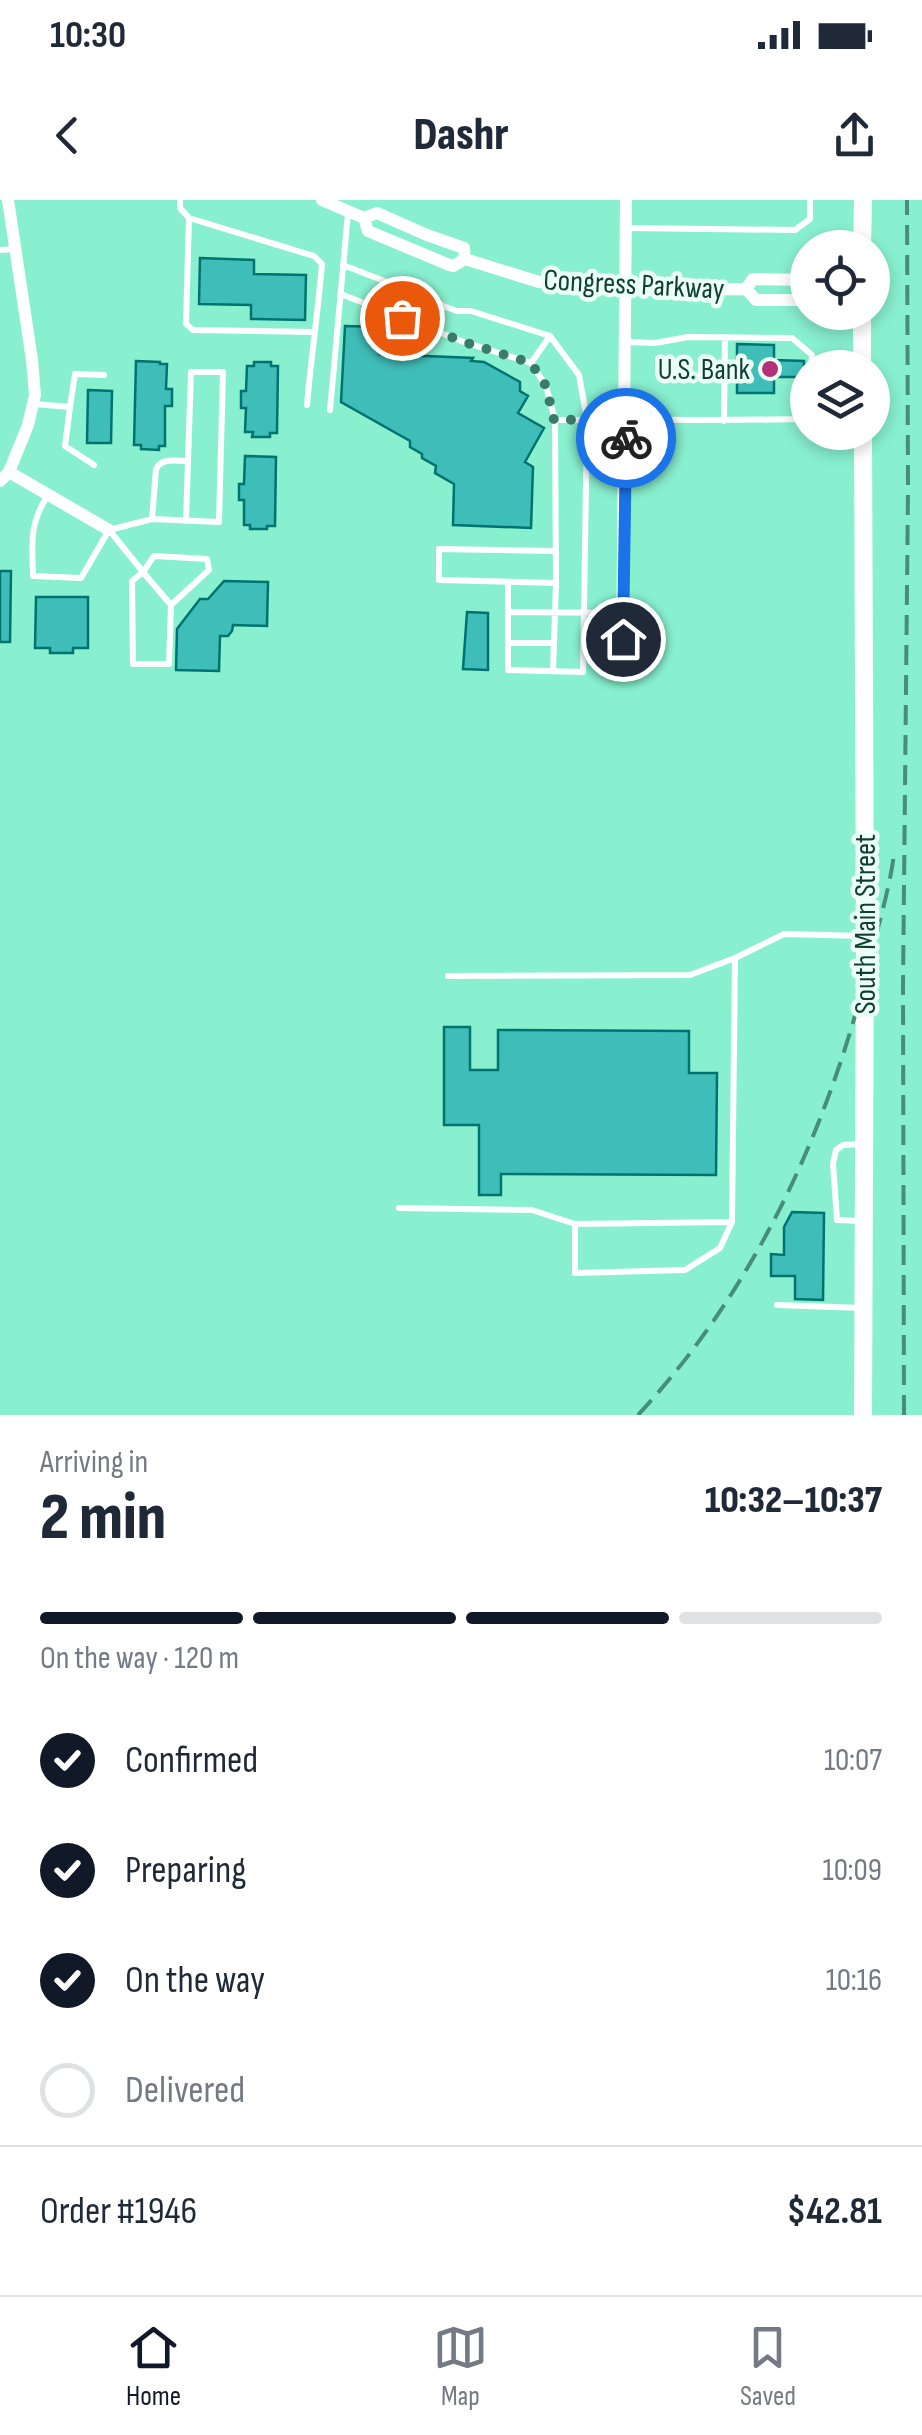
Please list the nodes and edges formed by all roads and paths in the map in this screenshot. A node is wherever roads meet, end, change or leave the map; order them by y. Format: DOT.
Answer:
graph roads {
  1 [pos="8,200"];
  2 [pos="180,200"];
  3 [pos="322,200"];
  4 [pos="626,200"];
  5 [pos="810,200"];
  6 [pos="863,200"];
  7 [pos="348,212"];
  8 [pos="189,218"];
  9 [pos="364,218"];
  10 [pos="626,228"];
  11 [pos="862,230"];
  12 [pos="16,249"];
  13 [pos="0,250"];
  14 [pos="465,260"];
  15 [pos="343,265"];
  16 [pos="790,280"];
  17 [pos="746,289"];
  18 [pos="626,290"];
  19 [pos="340,294"];
  20 [pos="790,300"];
  21 [pos="314,332"];
  22 [pos="550,336"];
  23 [pos="725,336"];
  24 [pos="626,342"];
  25 [pos="805,350"];
  26 [pos="531,363"];
  27 [pos="104,375"];
  28 [pos="33,404"];
  29 [pos="307,406"];
  30 [pos="70,408"];
  31 [pos="330,410"];
  32 [pos="626,419"];
  33 [pos="790,419"];
  34 [pos="554,420"];
  35 [pos="587,420"];
  36 [pos="724,421"];
  37 [pos="862,450"];
  38 [pos="188,461"];
  39 [pos="94,465"];
  40 [pos="4,476"];
  41 [pos="48,495"];
  42 [pos="152,520"];
  43 [pos="186,521"];
  44 [pos="109,530"];
  45 [pos="555,551"];
  46 [pos="143,572"];
  47 [pos="508,582"];
  48 [pos="556,583"];
  49 [pos="171,605"];
  50 [pos="508,612"];
  51 [pos="555,613"];
  52 [pos="584,613"];
  53 [pos="623,613"];
  54 [pos="508,642"];
  55 [pos="554,643"];
  56 [pos="622,666"];
  57 [pos="553,671"];
  58 [pos="865,936"];
  59 [pos="735,958"];
  60 [pos="448,976"];
  61 [pos="864,1144"];
  62 [pos="399,1208"];
  63 [pos="864,1221"];
  64 [pos="732,1222"];
  65 [pos="575,1224"];
  66 [pos="776,1305"];
  67 [pos="864,1308"];
  68 [pos="864,1415"];
  1 -- 12 [label="street"];
  2 -- 8 [label="lane"];
  3 -- 7 [label="street, Congress Parkway"];
  4 -- 10 [label="street"];
  5 -- 10 [label="lane"];
  6 -- 11 [label="street"];
  7 -- 9 [label="street, Congress Parkway"];
  7 -- 15 [label="lane"];
  8 -- 21 [label="lane"];
  8 -- 21 [label="lane"];
  9 -- 14 [label="street, Congress Parkway"];
  9 -- 14 [label="street, Congress Parkway"];
  10 -- 18 [label="street"];
  12 -- 13 [label="lane"];
  12 -- 28 [label="street"];
  14 -- 18 [label="street, Congress Parkway"];
  15 -- 19 [label="lane"];
  15 -- 22 [label="lane"];
  16 -- 17 [label="street, Congress Parkway"];
  17 -- 18 [label="street, Congress Parkway"];
  17 -- 20 [label="street, Congress Parkway"];
  18 -- 24 [label="street"];
  19 -- 26 [label="lane"];
  19 -- 31 [label="lane"];
  21 -- 29 [label="lane"];
  22 -- 26 [label="lane"];
  22 -- 35 [label="lane"];
  23 -- 24 [label="lane"];
  23 -- 25 [label="lane"];
  23 -- 36 [label="lane"];
  24 -- 32 [label="street"];
  26 -- 34 [label="lane"];
  27 -- 30 [label="lane"];
  28 -- 30 [label="lane"];
  28 -- 40 [label="street"];
  30 -- 39 [label="lane"];
  32 -- 35 [label="lane"];
  32 -- 36 [label="lane"];
  32 -- 53 [label="street"];
  33 -- 36 [label="lane"];
  34 -- 35 [label="lane"];
  34 -- 45 [label="lane"];
  35 -- 52 [label="lane"];
  37 -- 58 [label="street, South Main Street"];
  38 -- 42 [label="lane"];
  38 -- 43 [label="lane"];
  38 -- 43 [label="lane"];
  40 -- 41 [label="street"];
  41 -- 44 [label="street"];
  41 -- 44 [label="lane"];
  42 -- 43 [label="lane"];
  42 -- 44 [label="lane"];
  44 -- 46 [label="lane"];
  45 -- 47 [label="lane"];
  45 -- 48 [label="lane"];
  46 -- 49 [label="lane"];
  46 -- 49 [label="lane"];
  46 -- 49 [label="lane"];
  47 -- 48 [label="lane"];
  47 -- 50 [label="lane"];
  48 -- 51 [label="lane"];
  50 -- 51 [label="lane"];
  50 -- 54 [label="lane"];
  51 -- 52 [label="lane"];
  51 -- 55 [label="lane"];
  52 -- 53 [label="lane"];
  52 -- 57 [label="lane"];
  53 -- 56 [label="street"];
  54 -- 55 [label="lane"];
  54 -- 57 [label="lane"];
  55 -- 57 [label="lane"];
  58 -- 59 [label="lane"];
  58 -- 61 [label="street, South Main Street"];
  59 -- 60 [label="lane"];
  59 -- 64 [label="lane"];
  61 -- 63 [label="street, South Main Street"];
  61 -- 63 [label="lane"];
  62 -- 65 [label="lane"];
  63 -- 67 [label="street, South Main Street"];
  64 -- 65 [label="lane"];
  64 -- 65 [label="lane"];
  66 -- 67 [label="lane"];
  67 -- 68 [label="street, South Main Street"];
}
